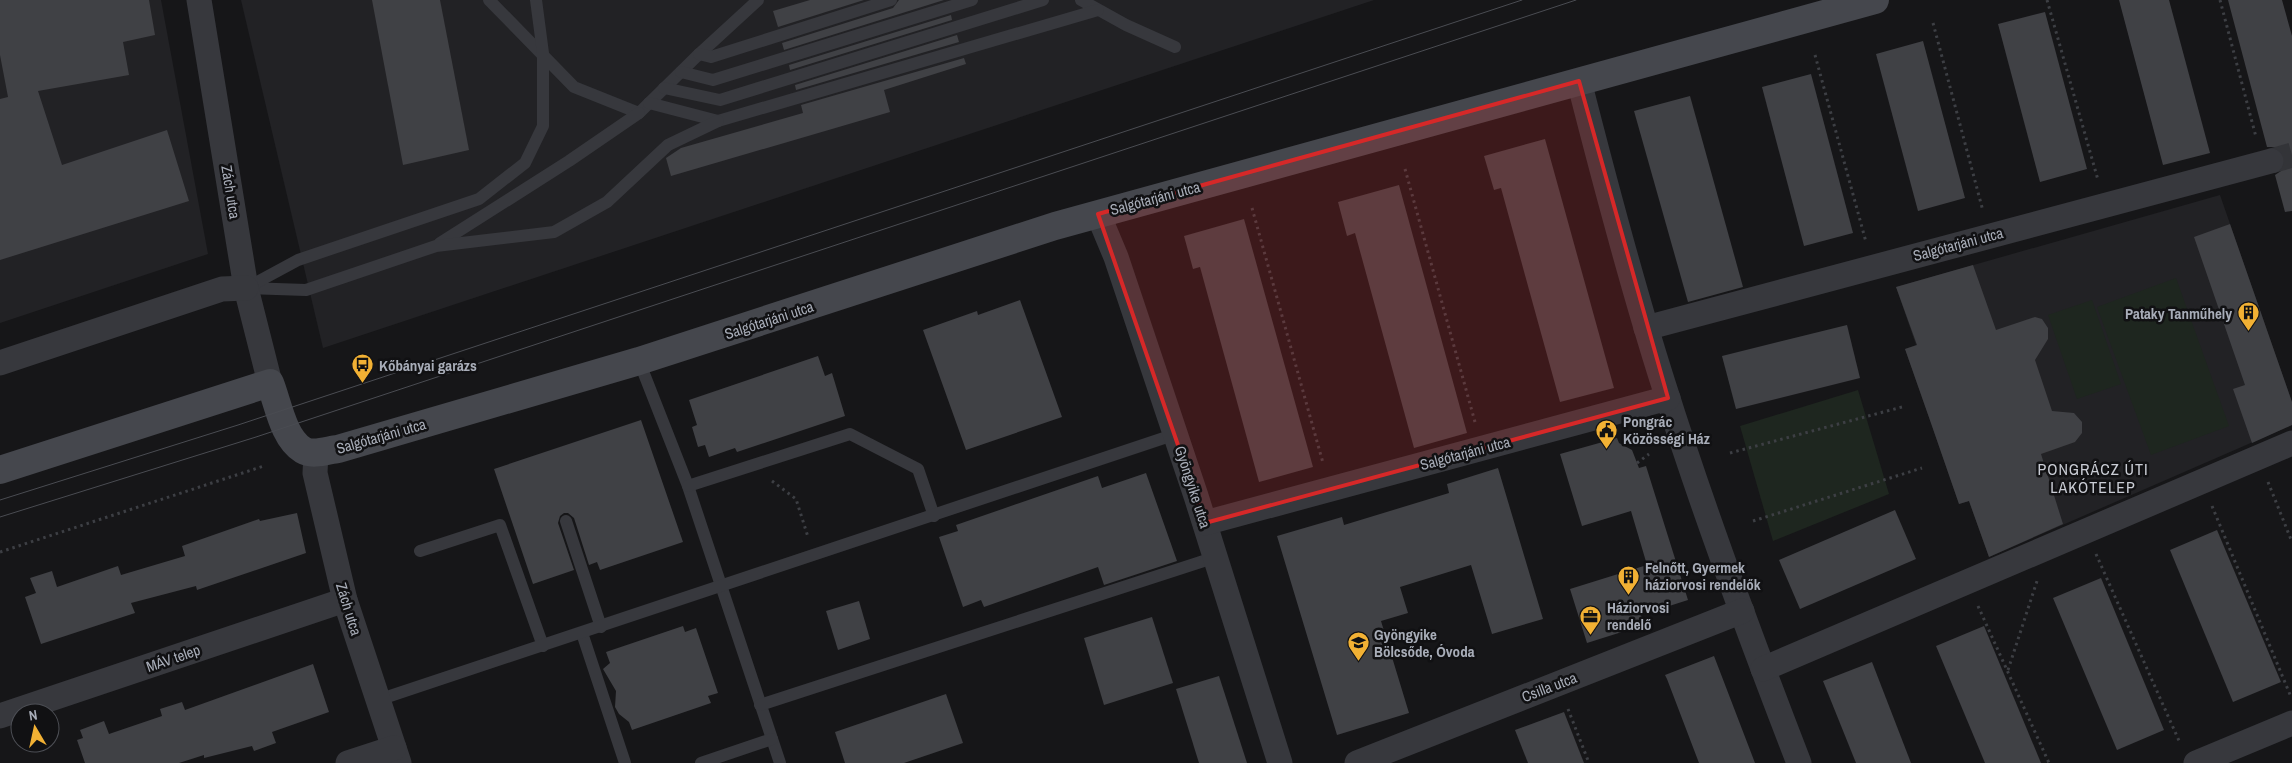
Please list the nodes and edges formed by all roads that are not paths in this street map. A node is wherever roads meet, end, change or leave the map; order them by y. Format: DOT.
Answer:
graph roads {
  1 [pos="199,0"];
  2 [pos="489,0"];
  3 [pos="536,0"];
  4 [pos="758,0"];
  5 [pos="891,0"];
  6 [pos="972,0"];
  7 [pos="1043,0"];
  8 [pos="1081,0"];
  9 [pos="1875,0"];
  10 [pos="1098,10"];
  11 [pos="1175,47"];
  12 [pos="543,53"];
  13 [pos="699,54"];
  14 [pos="681,72"];
  15 [pos="1579,81"];
  16 [pos="664,88"];
  17 [pos="649,103"];
  18 [pos="638,113"];
  19 [pos="718,121"];
  20 [pos="2264,156"];
  21 [pos="1098,214"];
  22 [pos="436,246"];
  23 [pos="246,288"];
  24 [pos="1646,328"];
  25 [pos="639,362"];
  26 [pos="0,363"];
  27 [pos="270,383"];
  28 [pos="1668,398"];
  29 [pos="1176,434"];
  30 [pos="2292,443"];
  31 [pos="316,453"];
  32 [pos="0,470"];
  33 [pos="688,486"];
  34 [pos="934,516"];
  35 [pos="566,521"];
  36 [pos="1205,523"];
  37 [pos="420,551"];
  38 [pos="1216,557"];
  39 [pos="721,587"];
  40 [pos="345,600"];
  41 [pos="1742,611"];
  42 [pos="601,627"];
  43 [pos="582,633"];
  44 [pos="543,646"];
  45 [pos="1763,669"];
  46 [pos="378,700"];
  47 [pos="760,706"];
  48 [pos="0,716"];
  49 [pos="2292,723"];
  50 [pos="772,739"];
  51 [pos="2188,754"];
  52 [pos="396,755"];
  53 [pos="348,763"];
  54 [pos="625,763"];
  55 [pos="700,763"];
  56 [pos="780,763"];
  57 [pos="1280,763"];
  58 [pos="1357,763"];
  59 [pos="1799,763"];
  1 -- 23 [label="street, Zách utca"];
  2 -- 12 [label="lane"];
  3 -- 12 [label="lane"];
  4 -- 13 [label="lane"];
  5 -- 13 [label="lane"];
  6 -- 14 [label="lane"];
  7 -- 16 [label="lane"];
  8 -- 10 [label="lane"];
  9 -- 15 [label="street, Salgótarjáni utca"];
  10 -- 11 [label="lane"];
  10 -- 19 [label="lane"];
  12 -- 18 [label="lane"];
  12 -- 23 [label="lane"];
  13 -- 14 [label="lane"];
  14 -- 16 [label="lane"];
  15 -- 21 [label="street, Salgótarjáni utca"];
  15 -- 24 [label="street"];
  16 -- 17 [label="lane"];
  17 -- 18 [label="lane"];
  17 -- 19 [label="lane"];
  18 -- 22 [label="lane"];
  19 -- 22 [label="lane"];
  20 -- 24 [label="street, Salgótarjáni utca"];
  21 -- 25 [label="street, Salgótarjáni utca"];
  21 -- 29 [label="street, Gyöngyike utca"];
  22 -- 23 [label="lane"];
  23 -- 26 [label="street"];
  23 -- 27 [label="street, Zách utca"];
  24 -- 28 [label="street"];
  25 -- 31 [label="street, Salgótarjáni utca"];
  25 -- 33 [label="lane"];
  27 -- 31 [label="street, Salgótarjáni utca"];
  27 -- 32 [label="street"];
  28 -- 36 [label="street, Salgótarjáni utca"];
  28 -- 41 [label="street"];
  29 -- 34 [label="lane"];
  29 -- 36 [label="street, Gyöngyike utca"];
  30 -- 45 [label="street"];
  31 -- 40 [label="street, Zách utca"];
  33 -- 34 [label="lane"];
  33 -- 39 [label="lane"];
  34 -- 39 [label="lane"];
  35 -- 42 [label="lane"];
  36 -- 38 [label="street, Gyöngyike utca"];
  37 -- 44 [label="lane"];
  38 -- 47 [label="lane"];
  38 -- 57 [label="street, Gyöngyike utca"];
  39 -- 42 [label="lane"];
  39 -- 47 [label="lane"];
  40 -- 46 [label="street, Zách utca"];
  40 -- 48 [label="street, MÁV telep"];
  41 -- 45 [label="street"];
  41 -- 58 [label="street, Csilla utca"];
  42 -- 43 [label="lane"];
  43 -- 44 [label="lane"];
  43 -- 54 [label="lane"];
  44 -- 46 [label="lane"];
  45 -- 59 [label="street"];
  46 -- 52 [label="street, Zách utca"];
  47 -- 50 [label="lane"];
  49 -- 51 [label="street"];
  50 -- 55 [label="lane"];
  50 -- 56 [label="lane"];
  52 -- 53 [label="street"];
}
